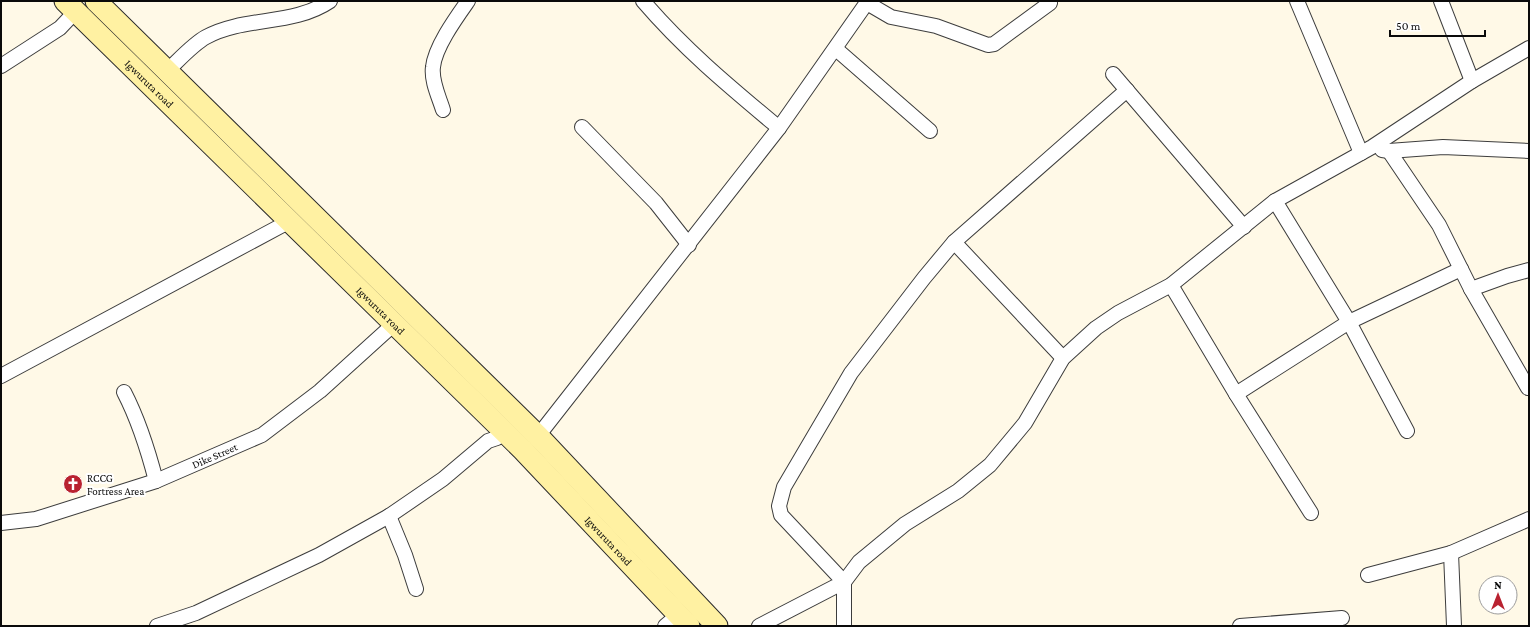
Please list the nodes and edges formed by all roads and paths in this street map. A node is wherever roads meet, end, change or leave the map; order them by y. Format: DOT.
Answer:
graph roads {
  1 [pos="96,1"];
  2 [pos="330,1"];
  3 [pos="468,1"];
  4 [pos="643,1"];
  5 [pos="1297,1"];
  6 [pos="1441,1"];
  7 [pos="867,2"];
  8 [pos="1050,2"];
  9 [pos="70,6"];
  10 [pos="836,48"];
  11 [pos="1529,48"];
  12 [pos="1,66"];
  13 [pos="167,71"];
  14 [pos="1113,74"];
  15 [pos="1472,81"];
  16 [pos="1127,90"];
  17 [pos="443,110"];
  18 [pos="582,127"];
  19 [pos="779,128"];
  20 [pos="930,131"];
  21 [pos="1366,150"];
  22 [pos="1389,151"];
  23 [pos="1529,151"];
  24 [pos="1275,202"];
  25 [pos="290,221"];
  26 [pos="1244,227"];
  27 [pos="954,242"];
  28 [pos="689,245"];
  29 [pos="1461,269"];
  30 [pos="1529,270"];
  31 [pos="1171,285"];
  32 [pos="1471,289"];
  33 [pos="1348,322"];
  34 [pos="394,324"];
  35 [pos="1063,358"];
  36 [pos="1,376"];
  37 [pos="1528,388"];
  38 [pos="124,392"];
  39 [pos="1236,394"];
  40 [pos="1407,431"];
  41 [pos="504,432"];
  42 [pos="538,436"];
  43 [pos="156,481"];
  44 [pos="1311,513"];
  45 [pos="390,516"];
  46 [pos="1529,519"];
  47 [pos="1,523"];
  48 [pos="1451,553"];
  49 [pos="1368,575"];
  50 [pos="844,582"];
  51 [pos="416,590"];
  52 [pos="1342,618"];
  53 [pos="198,620"];
  54 [pos="678,622"];
  55 [pos="157,626"];
  56 [pos="717,626"];
  57 [pos="758,626"];
  58 [pos="844,626"];
  59 [pos="1240,626"];
  60 [pos="1454,626"];
  1 -- 13 [label="main road, Igwuruta road"];
  2 -- 13 [label="street"];
  3 -- 17 [label="street"];
  4 -- 19 [label="street"];
  5 -- 21 [label="street"];
  6 -- 15 [label="street"];
  7 -- 8 [label="street"];
  7 -- 10 [label="street"];
  9 -- 12 [label="street"];
  9 -- 25 [label="main road, Igwuruta road"];
  10 -- 19 [label="street"];
  10 -- 20 [label="street"];
  11 -- 15 [label="street"];
  13 -- 42 [label="main road, Igwuruta road"];
  14 -- 16 [label="street"];
  15 -- 21 [label="street"];
  16 -- 26 [label="street"];
  16 -- 27 [label="street"];
  18 -- 28 [label="street"];
  19 -- 28 [label="street"];
  21 -- 22 [label="street"];
  21 -- 24 [label="street"];
  22 -- 23 [label="street"];
  22 -- 29 [label="street"];
  24 -- 26 [label="street"];
  24 -- 33 [label="street"];
  25 -- 34 [label="main road, Igwuruta road"];
  25 -- 36 [label="street"];
  26 -- 31 [label="street"];
  27 -- 35 [label="street"];
  27 -- 50 [label="street"];
  28 -- 42 [label="street"];
  29 -- 32 [label="street"];
  29 -- 33 [label="street"];
  30 -- 32 [label="street"];
  31 -- 35 [label="street"];
  31 -- 39 [label="street"];
  32 -- 37 [label="street"];
  33 -- 39 [label="street"];
  33 -- 40 [label="street"];
  34 -- 41 [label="main road, Igwuruta road"];
  34 -- 43 [label="street, Dike Street"];
  35 -- 50 [label="street"];
  38 -- 43 [label="street"];
  39 -- 44 [label="street"];
  41 -- 45 [label="street"];
  41 -- 54 [label="main road, Igwuruta road"];
  42 -- 56 [label="main road, Igwuruta road"];
  43 -- 47 [label="street, Dike Street"];
  45 -- 51 [label="street"];
  45 -- 53 [label="street"];
  46 -- 48 [label="street"];
  48 -- 49 [label="street"];
  48 -- 60 [label="street"];
  50 -- 57 [label="street"];
  50 -- 58 [label="street"];
  52 -- 59 [label="street"];
  53 -- 55 [label="street"];
}
